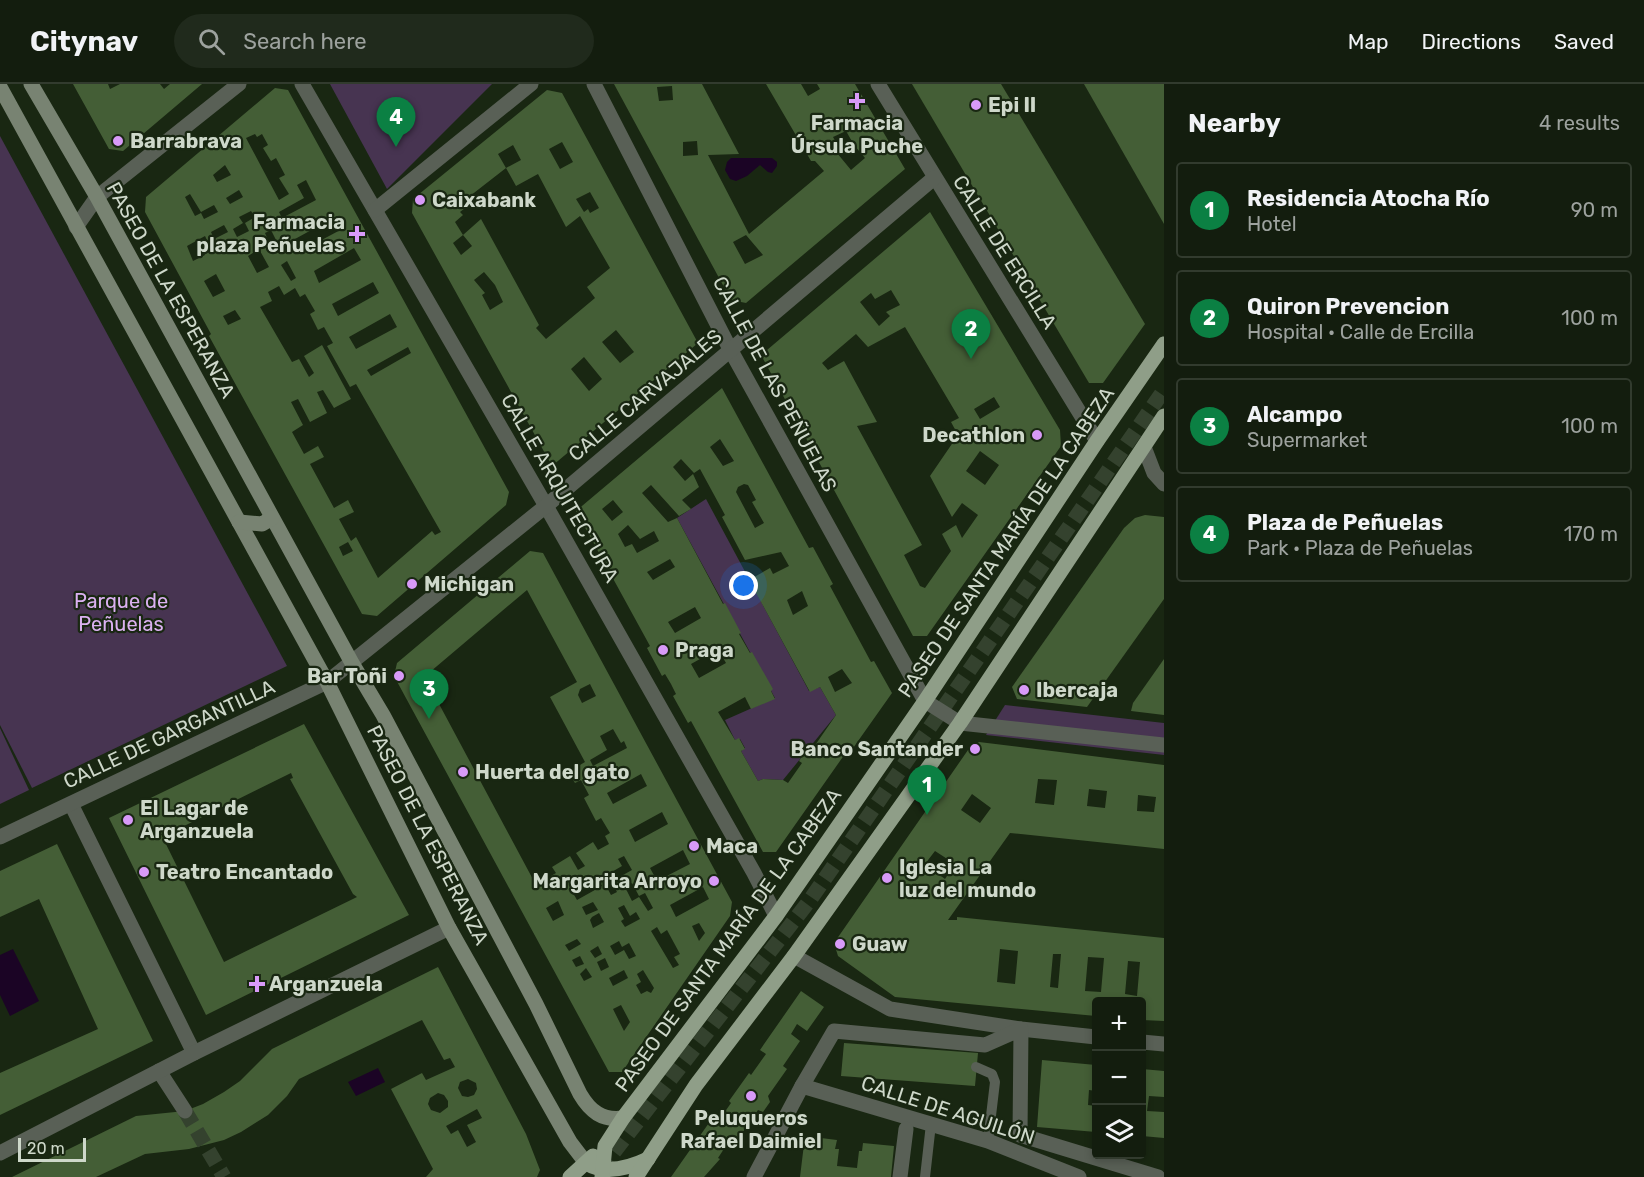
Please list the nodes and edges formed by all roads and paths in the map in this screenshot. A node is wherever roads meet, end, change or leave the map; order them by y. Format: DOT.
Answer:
graph roads {
  1 [pos="31,84"];
  2 [pos="239,84"];
  3 [pos="302,84"];
  4 [pos="531,84"];
  5 [pos="594,84"];
  6 [pos="878,84"];
  7 [pos="0,87"];
  8 [pos="934,178"];
  9 [pos="97,197"];
  10 [pos="375,210"];
  11 [pos="76,227"];
  12 [pos="1164,344"];
  13 [pos="730,349"];
  14 [pos="1164,416"];
  15 [pos="1097,441"];
  16 [pos="1144,447"];
  17 [pos="1164,484"];
  18 [pos="546,506"];
  19 [pos="272,518"];
  20 [pos="239,522"];
  21 [pos="352,663"];
  22 [pos="327,682"];
  23 [pos="925,701"];
  24 [pos="960,723"];
  25 [pos="1164,744"];
  26 [pos="70,804"];
  27 [pos="0,837"];
  28 [pos="776,916"];
  29 [pos="449,928"];
  30 [pos="794,956"];
  31 [pos="1021,1029"];
  32 [pos="1092,1037"];
  33 [pos="1146,1042"];
  34 [pos="1164,1044"];
  35 [pos="194,1053"];
  36 [pos="976,1067"];
  37 [pos="159,1071"];
  38 [pos="802,1086"];
  39 [pos="185,1111"];
  40 [pos="623,1118"];
  41 [pos="931,1124"];
  42 [pos="906,1129"];
  43 [pos="988,1142"];
  44 [pos="605,1146"];
  45 [pos="0,1153"];
  46 [pos="648,1158"];
  47 [pos="586,1163"];
  48 [pos="602,1173"];
  49 [pos="570,1177"];
  50 [pos="636,1177"];
  51 [pos="754,1177"];
  52 [pos="900,1177"];
  53 [pos="925,1177"];
  54 [pos="1079,1177"];
  55 [pos="1158,1177"];
  1 -- 9 [label="street, PASEO DE LA ESPERANZA"];
  2 -- 9 [label="street"];
  3 -- 10 [label="street, CALLE ARQUITECTURA"];
  4 -- 10 [label="street"];
  5 -- 13 [label="street, CALLE DE LAS PEÑUELAS"];
  6 -- 8 [label="street, CALLE DE ERCILLA"];
  7 -- 11 [label="street, PASEO DE LA ESPERANZA"];
  8 -- 13 [label="street, CALLE CARVAJALES"];
  8 -- 15 [label="street, CALLE DE ERCILLA"];
  9 -- 11 [label="street"];
  9 -- 19 [label="street, PASEO DE LA ESPERANZA"];
  10 -- 18 [label="street, CALLE ARQUITECTURA"];
  11 -- 20 [label="street, PASEO DE LA ESPERANZA"];
  12 -- 15 [label="main road, PASEO DE SANTA MARÍA DE LA CABEZA"];
  13 -- 18 [label="street, CALLE CARVAJALES"];
  13 -- 23 [label="street, CALLE DE LAS PEÑUELAS"];
  14 -- 16 [label="main road"];
  15 -- 23 [label="main road, PASEO DE SANTA MARÍA DE LA CABEZA"];
  16 -- 17 [label="street"];
  16 -- 24 [label="main road"];
  18 -- 21 [label="street, CALLE CARVAJALES"];
  18 -- 28 [label="street, CALLE ARQUITECTURA"];
  19 -- 20 [label="street"];
  19 -- 21 [label="street, PASEO DE LA ESPERANZA"];
  20 -- 22 [label="street, PASEO DE LA ESPERANZA"];
  21 -- 22 [label="street, CALLE DE GARGANTILLA"];
  21 -- 40 [label="street, PASEO DE LA ESPERANZA"];
  22 -- 26 [label="street, CALLE DE GARGANTILLA"];
  22 -- 29 [label="street, PASEO DE LA ESPERANZA"];
  23 -- 24 [label="street"];
  23 -- 28 [label="main road, PASEO DE SANTA MARÍA DE LA CABEZA"];
  24 -- 25 [label="street"];
  24 -- 30 [label="main road"];
  26 -- 27 [label="street, CALLE DE GARGANTILLA"];
  26 -- 35 [label="street"];
  28 -- 40 [label="main road, PASEO DE SANTA MARÍA DE LA CABEZA"];
  29 -- 35 [label="street"];
  29 -- 47 [label="street, PASEO DE LA ESPERANZA"];
  30 -- 31 [label="street"];
  30 -- 46 [label="main road"];
  31 -- 32 [label="street"];
  31 -- 38 [label="street"];
  31 -- 55 [label="street"];
  33 -- 34 [label="street"];
  35 -- 37 [label="street"];
  36 -- 43 [label="lane"];
  37 -- 39 [label="street"];
  37 -- 45 [label="street"];
  38 -- 41 [label="street, CALLE DE AGUILÓN"];
  38 -- 51 [label="street"];
  40 -- 44 [label="main road, PASEO DE SANTA MARÍA DE LA CABEZA"];
  41 -- 43 [label="street, CALLE DE AGUILÓN"];
  41 -- 53 [label="lane"];
  42 -- 52 [label="street"];
  43 -- 54 [label="street, CALLE DE AGUILÓN"];
  44 -- 47 [label="main road"];
  44 -- 48 [label="main road, PASEO DE SANTA MARÍA DE LA CABEZA"];
  46 -- 48 [label="main road"];
  46 -- 50 [label="main road"];
  47 -- 48 [label="main road"];
  47 -- 49 [label="main road"];
}
